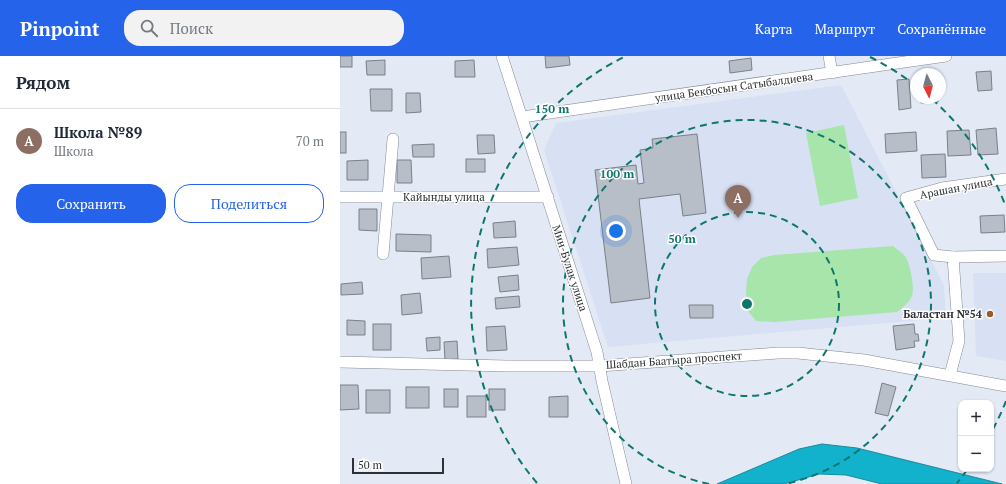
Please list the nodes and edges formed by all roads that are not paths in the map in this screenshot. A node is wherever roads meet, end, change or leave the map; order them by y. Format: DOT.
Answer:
graph roads {
  1 [pos="502,56"];
  2 [pos="829,56"];
  3 [pos="946,56"];
  4 [pos="832,73"];
  5 [pos="522,117"];
  6 [pos="393,139"];
  7 [pos="1006,179"];
  8 [pos="340,197"];
  9 [pos="388,197"];
  10 [pos="548,197"];
  11 [pos="382,254"];
  12 [pos="1006,256"];
  13 [pos="953,257"];
  14 [pos="340,362"];
  15 [pos="600,366"];
  16 [pos="950,375"];
  17 [pos="1006,386"];
  18 [pos="626,484"];
  1 -- 5 [label="street, Мин-Булак улица"];
  2 -- 4 [label="street"];
  3 -- 4 [label="street, улица Бекбосын Сатыбалдиева"];
  4 -- 5 [label="street, улица Бекбосын Сатыбалдиева"];
  5 -- 10 [label="street, Мин-Булак улица"];
  6 -- 9 [label="street"];
  7 -- 13 [label="street, Арашан улица"];
  8 -- 9 [label="street, Кайынды улица"];
  9 -- 10 [label="street, Кайынды улица"];
  9 -- 11 [label="street"];
  10 -- 15 [label="street, Мин-Булак улица"];
  12 -- 13 [label="street"];
  13 -- 16 [label="street"];
  14 -- 15 [label="street, Шабдан Баатыра проспект"];
  15 -- 16 [label="street, Шабдан Баатыра проспект"];
  15 -- 18 [label="street, Мин-Булак улица"];
  16 -- 17 [label="street, Шабдан Баатыра проспект"];
}
